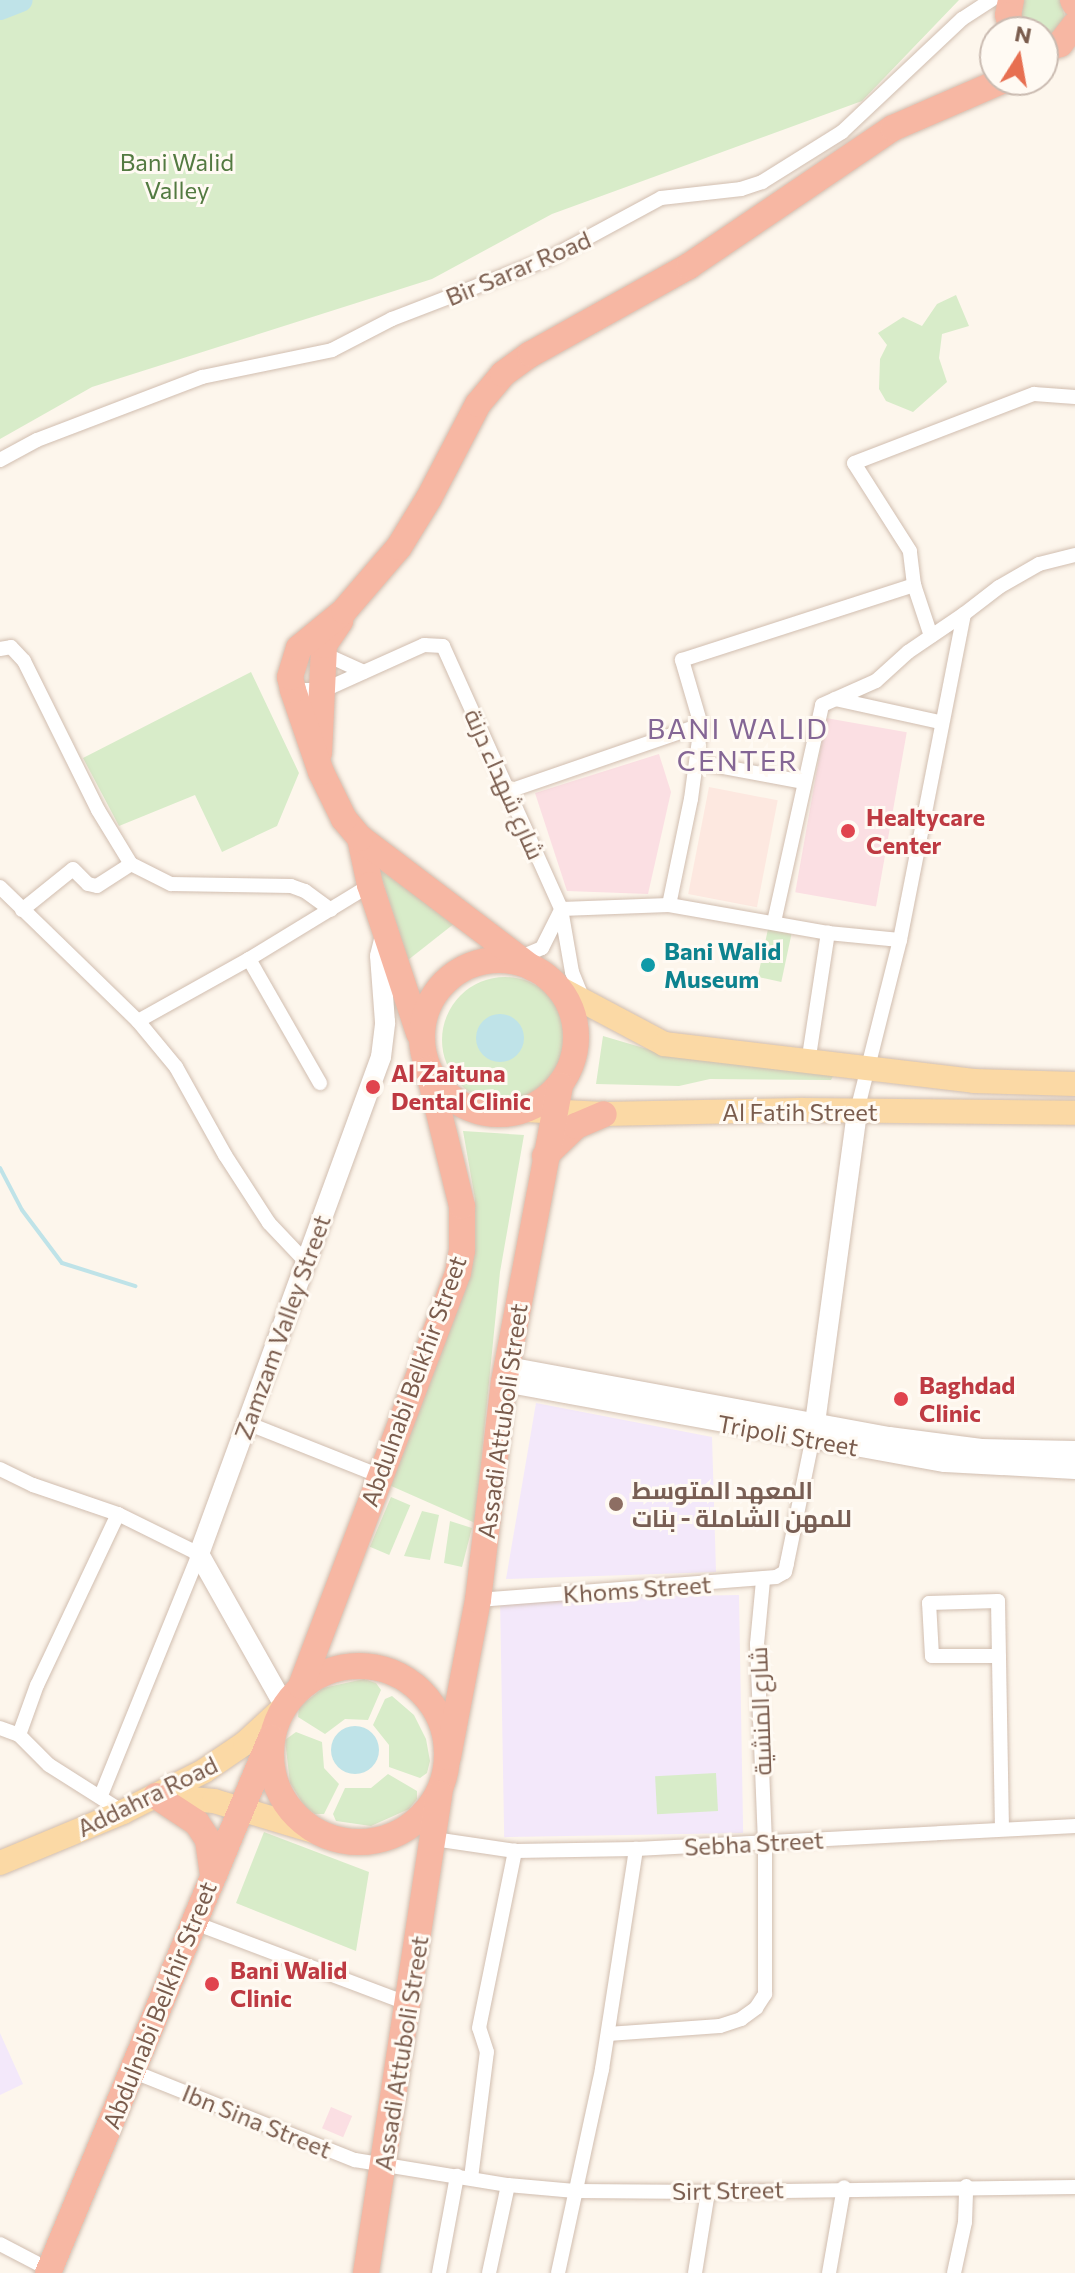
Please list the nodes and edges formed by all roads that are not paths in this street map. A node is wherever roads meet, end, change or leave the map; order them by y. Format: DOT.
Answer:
graph roads {
  1 [pos="1006,8"];
  2 [pos="979,90"];
  3 [pos="1075,397"];
  4 [pos="0,460"];
  5 [pos="1075,555"];
  6 [pos="914,585"];
  7 [pos="964,614"];
  8 [pos="931,636"];
  9 [pos="313,648"];
  10 [pos="0,649"];
  11 [pos="364,672"];
  12 [pos="293,690"];
  13 [pos="324,690"];
  14 [pos="835,699"];
  15 [pos="940,722"];
  16 [pos="701,725"];
  17 [pos="697,762"];
  18 [pos="321,772"];
  19 [pos="804,782"];
  20 [pos="509,791"];
  21 [pos="360,838"];
  22 [pos="131,864"];
  23 [pos="370,885"];
  24 [pos="0,887"];
  25 [pos="669,905"];
  26 [pos="561,909"];
  27 [pos="22,910"];
  28 [pos="331,910"];
  29 [pos="774,922"];
  30 [pos="386,932"];
  31 [pos="828,933"];
  32 [pos="900,940"];
  33 [pos="249,959"];
  34 [pos="521,961"];
  35 [pos="557,987"];
  36 [pos="585,1004"];
  37 [pos="138,1021"];
  38 [pos="422,1043"];
  39 [pos="808,1063"];
  40 [pos="428,1069"];
  41 [pos="869,1069"];
  42 [pos="320,1083"];
  43 [pos="1009,1083"];
  44 [pos="1075,1084"];
  45 [pos="560,1085"];
  46 [pos="525,1110"];
  47 [pos="857,1111"];
  48 [pos="553,1113"];
  49 [pos="1005,1113"];
  50 [pos="1075,1113"];
  51 [pos="604,1114"];
  52 [pos="545,1156"];
  53 [pos="305,1261"];
  54 [pos="506,1374"];
  55 [pos="247,1423"];
  56 [pos="814,1431"];
  57 [pos="1075,1451"];
  58 [pos="0,1469"];
  59 [pos="1075,1469"];
  60 [pos="378,1475"];
  61 [pos="118,1514"];
  62 [pos="199,1554"];
  63 [pos="763,1580"];
  64 [pos="478,1600"];
  65 [pos="999,1656"];
  66 [pos="289,1700"];
  67 [pos="0,1728"];
  68 [pos="19,1735"];
  69 [pos="271,1738"];
  70 [pos="448,1757"];
  71 [pos="440,1786"];
  72 [pos="101,1795"];
  73 [pos="156,1796"];
  74 [pos="242,1808"];
  75 [pos="123,1812"];
  76 [pos="1075,1826"];
  77 [pos="1002,1828"];
  78 [pos="320,1833"];
  79 [pos="434,1839"];
  80 [pos="765,1843"];
  81 [pos="636,1849"];
  82 [pos="515,1851"];
  83 [pos="0,1863"];
  84 [pos="213,1875"];
  85 [pos="192,1922"];
  86 [pos="409,2004"];
  87 [pos="608,2034"];
  88 [pos="132,2071"];
  89 [pos="383,2166"];
  90 [pos="464,2177"];
  91 [pos="508,2185"];
  92 [pos="966,2186"];
  93 [pos="844,2187"];
  94 [pos="1075,2187"];
  95 [pos="575,2191"];
  96 [pos="708,2192"];
  97 [pos="0,2244"];
  98 [pos="49,2272"];
  99 [pos="366,2273"];
  100 [pos="439,2273"];
  101 [pos="489,2273"];
  102 [pos="558,2273"];
  103 [pos="695,2273"];
  104 [pos="829,2273"];
  105 [pos="954,2273"];
  1 -- 4 [label="street, Bir Sarar Road"];
  2 -- 9 [label="highway"];
  3 -- 6 [label="street"];
  5 -- 7 [label="street"];
  6 -- 8 [label="street"];
  6 -- 16 [label="street"];
  7 -- 8 [label="street"];
  7 -- 15 [label="street"];
  8 -- 14 [label="street"];
  9 -- 11 [label="street"];
  9 -- 12 [label="highway"];
  9 -- 13 [label="highway"];
  10 -- 22 [label="street"];
  11 -- 13 [label="street"];
  11 -- 20 [label="street, شارع شهداء درنة"];
  12 -- 13 [label="street"];
  12 -- 18 [label="highway"];
  13 -- 18 [label="highway"];
  14 -- 15 [label="street"];
  14 -- 19 [label="street"];
  15 -- 32 [label="street"];
  16 -- 17 [label="street"];
  16 -- 20 [label="street"];
  17 -- 19 [label="street"];
  17 -- 25 [label="street"];
  18 -- 21 [label="highway"];
  19 -- 29 [label="street"];
  20 -- 26 [label="street, شارع شهداء درنة"];
  21 -- 23 [label="highway"];
  21 -- 34 [label="highway"];
  22 -- 27 [label="street"];
  22 -- 28 [label="street"];
  23 -- 28 [label="street"];
  23 -- 30 [label="highway"];
  24 -- 27 [label="street"];
  25 -- 26 [label="street"];
  25 -- 29 [label="street"];
  26 -- 34 [label="street"];
  26 -- 36 [label="street, شارع شهداء درنة"];
  27 -- 37 [label="street"];
  28 -- 33 [label="street"];
  29 -- 31 [label="street"];
  30 -- 38 [label="highway"];
  30 -- 53 [label="main road, Zamzam Valley Street"];
  31 -- 32 [label="street"];
  31 -- 39 [label="street"];
  32 -- 41 [label="street"];
  33 -- 37 [label="street"];
  33 -- 42 [label="street"];
  34 -- 35 [label="highway"];
  34 -- 38 [label="highway"];
  35 -- 36 [label="main road, Al Fatih Street"];
  35 -- 45 [label="highway"];
  36 -- 39 [label="main road, Al Fatih Street"];
  37 -- 53 [label="street"];
  38 -- 40 [label="highway"];
  39 -- 41 [label="main road, Al Fatih Street"];
  40 -- 46 [label="highway"];
  40 -- 60 [label="highway, Abdulnabi Belkhir Street"];
  41 -- 43 [label="main road, Al Fatih Street"];
  41 -- 47 [label="street"];
  43 -- 44 [label="main road, Al Fatih Street"];
  43 -- 49 [label="main road"];
  45 -- 46 [label="highway"];
  45 -- 48 [label="highway, Assadi Attuboli Street"];
  46 -- 48 [label="main road, Al Fatih Street"];
  47 -- 49 [label="main road, Al Fatih Street"];
  47 -- 51 [label="main road, Al Fatih Street"];
  47 -- 56 [label="main road"];
  48 -- 51 [label="main road, Al Fatih Street"];
  48 -- 52 [label="highway, Assadi Attuboli Street"];
  49 -- 50 [label="main road, Al Fatih Street"];
  51 -- 52 [label="highway"];
  52 -- 54 [label="highway, Assadi Attuboli Street"];
  53 -- 55 [label="main road, Zamzam Valley Street"];
  54 -- 56 [label="main road, Tripoli Street"];
  54 -- 64 [label="highway, Assadi Attuboli Street"];
  55 -- 60 [label="street"];
  55 -- 62 [label="main road, Zamzam Valley Street"];
  56 -- 57 [label="main road, Tripoli Street"];
  56 -- 59 [label="main road, Tripoli Street"];
  56 -- 63 [label="street"];
  58 -- 61 [label="street"];
  60 -- 66 [label="highway, Abdulnabi Belkhir Street"];
  61 -- 62 [label="street"];
  61 -- 68 [label="street"];
  62 -- 66 [label="main road"];
  62 -- 72 [label="street"];
  63 -- 64 [label="street, Khoms Street"];
  63 -- 80 [label="street, شارع المنشية"];
  64 -- 70 [label="highway, Assadi Attuboli Street"];
  65 -- 65 [label="street"];
  65 -- 77 [label="street"];
  66 -- 69 [label="highway"];
  66 -- 70 [label="highway"];
  66 -- 73 [label="main road, Addahra Road"];
  67 -- 68 [label="street"];
  68 -- 72 [label="street"];
  69 -- 74 [label="highway, Abdulnabi Belkhir Street"];
  69 -- 78 [label="highway"];
  70 -- 71 [label="highway"];
  71 -- 78 [label="highway"];
  71 -- 79 [label="highway, Assadi Attuboli Street"];
  72 -- 75 [label="street"];
  73 -- 74 [label="main road"];
  73 -- 75 [label="main road, Addahra Road"];
  73 -- 84 [label="highway"];
  74 -- 78 [label="main road"];
  74 -- 84 [label="highway, Abdulnabi Belkhir Street"];
  75 -- 83 [label="main road, Addahra Road"];
  76 -- 77 [label="street, Sebha Street"];
  77 -- 80 [label="street, Sebha Street"];
  79 -- 82 [label="street, Sebha Street"];
  79 -- 86 [label="highway, Assadi Attuboli Street"];
  80 -- 81 [label="street, Sebha Street"];
  80 -- 87 [label="street, شارع المنشية"];
  81 -- 82 [label="street, Sebha Street"];
  81 -- 87 [label="street"];
  82 -- 90 [label="street"];
  84 -- 85 [label="highway, Abdulnabi Belkhir Street"];
  85 -- 86 [label="street"];
  85 -- 88 [label="highway, Abdulnabi Belkhir Street"];
  86 -- 89 [label="highway, Assadi Attuboli Street"];
  87 -- 95 [label="street"];
  88 -- 89 [label="street, Ibn Sina Street"];
  88 -- 98 [label="highway, Abdulnabi Belkhir Street"];
  89 -- 90 [label="street, Sirt Street"];
  89 -- 99 [label="highway, Assadi Attuboli Street"];
  90 -- 91 [label="street, Sirt Street"];
  90 -- 100 [label="street"];
  91 -- 95 [label="street, Sirt Street"];
  91 -- 101 [label="street"];
  92 -- 93 [label="street, Sirt Street"];
  92 -- 94 [label="street, Sirt Street"];
  92 -- 105 [label="street"];
  93 -- 96 [label="street, Sirt Street"];
  93 -- 104 [label="street"];
  95 -- 96 [label="street, Sirt Street"];
  95 -- 102 [label="street"];
  96 -- 103 [label="street"];
  97 -- 98 [label="street"];
}
